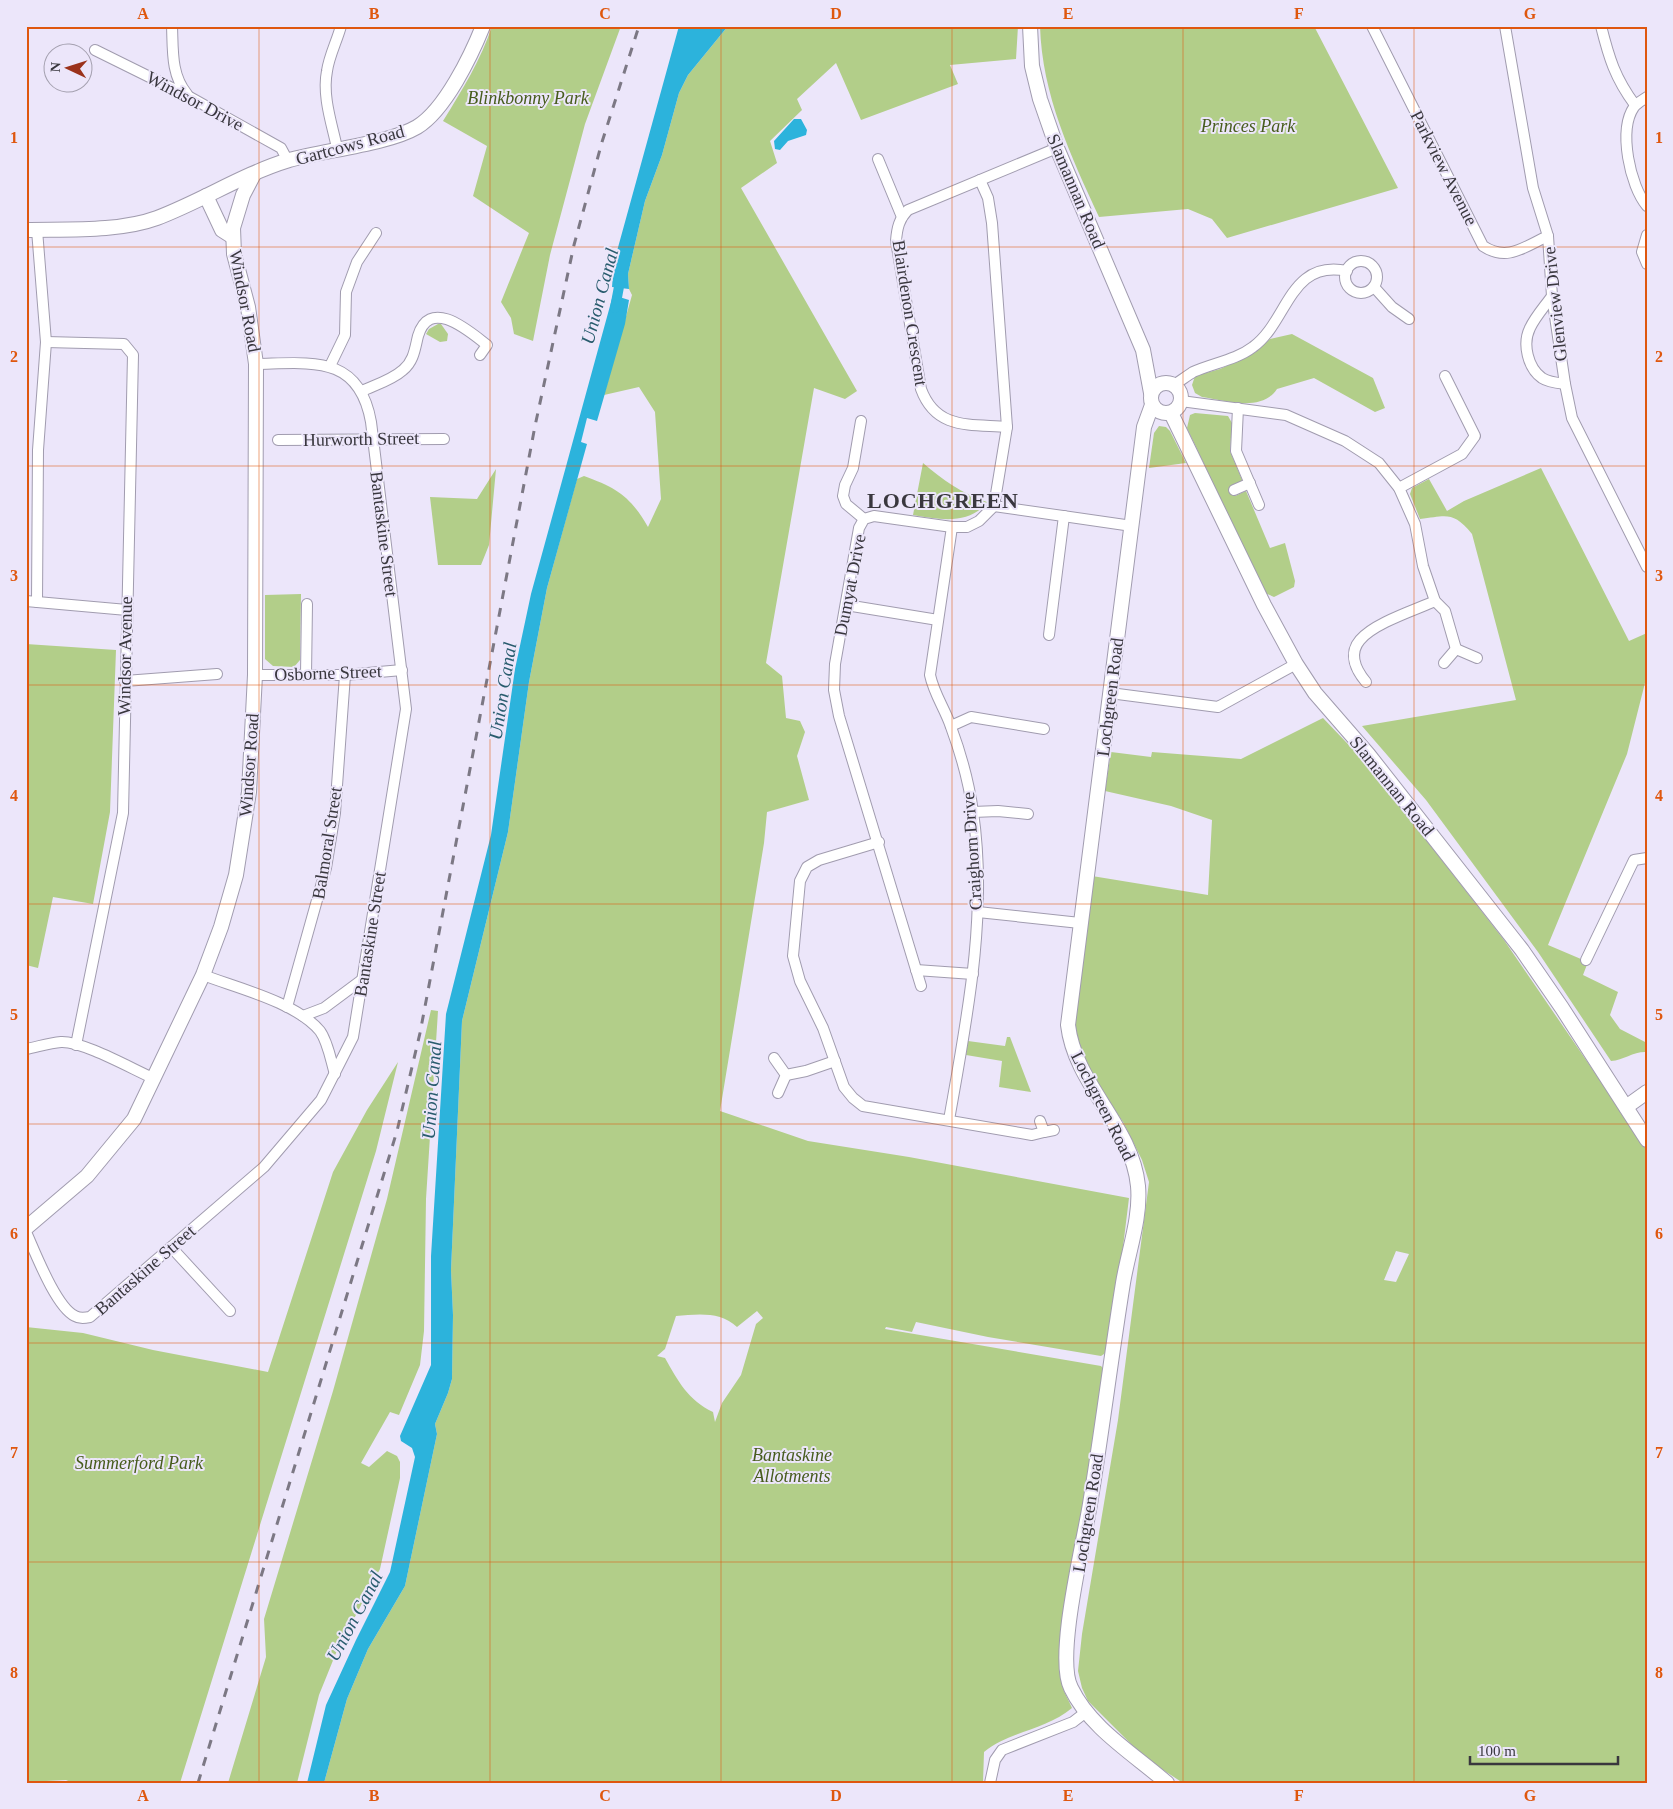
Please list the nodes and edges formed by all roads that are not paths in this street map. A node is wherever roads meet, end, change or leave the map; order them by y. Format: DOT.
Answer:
graph roads {
  1 [pos="172,26"];
  2 [pos="341,26"];
  3 [pos="483,26"];
  4 [pos="1030,26"];
  5 [pos="1372,26"];
  6 [pos="1505,26"];
  7 [pos="1601,26"];
  8 [pos="95,50"];
  9 [pos="188,96"];
  10 [pos="1647,97"];
  11 [pos="1635,105"];
  12 [pos="337,148"];
  13 [pos="1057,148"];
  14 [pos="878,158"];
  15 [pos="288,161"];
  16 [pos="254,174"];
  17 [pos="980,180"];
  18 [pos="206,196"];
  19 [pos="1647,206"];
  20 [pos="902,217"];
  21 [pos="32,230"];
  22 [pos="376,233"];
  23 [pos="1647,235"];
  24 [pos="1548,236"];
  25 [pos="233,237"];
  26 [pos="1647,264"];
  27 [pos="1347,271"];
  28 [pos="1374,287"];
  29 [pos="1552,296"];
  30 [pos="1409,319"];
  31 [pos="46,342"];
  32 [pos="1143,350"];
  33 [pos="480,355"];
  34 [pos="256,364"];
  35 [pos="330,366"];
  36 [pos="1445,376"];
  37 [pos="1170,384"];
  38 [pos="1565,384"];
  39 [pos="362,391"];
  40 [pos="1181,401"];
  41 [pos="1159,406"];
  42 [pos="1238,408"];
  43 [pos="861,421"];
  44 [pos="1006,426"];
  45 [pos="372,439"];
  46 [pos="444,439"];
  47 [pos="278,440"];
  48 [pos="1250,483"];
  49 [pos="1399,488"];
  50 [pos="1234,490"];
  51 [pos="1259,505"];
  52 [pos="994,506"];
  53 [pos="1064,516"];
  54 [pos="864,520"];
  55 [pos="1132,526"];
  56 [pos="952,527"];
  57 [pos="1647,567"];
  58 [pos="26,601"];
  59 [pos="1435,601"];
  60 [pos="37,602"];
  61 [pos="307,604"];
  62 [pos="846,605"];
  63 [pos="126,610"];
  64 [pos="938,620"];
  65 [pos="1048,635"];
  66 [pos="1456,649"];
  67 [pos="1476,658"];
  68 [pos="1444,663"];
  69 [pos="1296,664"];
  70 [pos="402,670"];
  71 [pos="217,674"];
  72 [pos="255,675"];
  73 [pos="306,675"];
  74 [pos="345,675"];
  75 [pos="125,681"];
  76 [pos="1366,682"];
  77 [pos="1110,693"];
  78 [pos="951,726"];
  79 [pos="1044,729"];
  80 [pos="973,812"];
  81 [pos="1028,814"];
  82 [pos="879,842"];
  83 [pos="1647,858"];
  84 [pos="978,912"];
  85 [pos="1080,923"];
  86 [pos="1586,960"];
  87 [pos="916,970"];
  88 [pos="973,974"];
  89 [pos="203,975"];
  90 [pos="363,979"];
  91 [pos="921,986"];
  92 [pos="287,1007"];
  93 [pos="303,1016"];
  94 [pos="76,1045"];
  95 [pos="26,1049"];
  96 [pos="26,1055"];
  97 [pos="774,1058"];
  98 [pos="835,1061"];
  99 [pos="334,1074"];
  100 [pos="786,1075"];
  101 [pos="155,1079"];
  102 [pos="1647,1092"];
  103 [pos="778,1093"];
  104 [pos="1626,1107"];
  105 [pos="949,1120"];
  106 [pos="1040,1121"];
  107 [pos="1647,1140"];
  108 [pos="26,1228"];
  109 [pos="26,1232"];
  110 [pos="171,1247"];
  111 [pos="230,1311"];
  112 [pos="1086,1712"];
  113 [pos="990,1783"];
  114 [pos="1167,1783"];
  1 -- 9 [label="street"];
  2 -- 12 [label="street"];
  3 -- 12 [label="street, Gartcows Road"];
  4 -- 13 [label="street, Slamannan Road"];
  5 -- 24 [label="street, Parkview Avenue"];
  6 -- 24 [label="street, Glenview Drive"];
  7 -- 11 [label="street"];
  8 -- 9 [label="street, Windsor Drive"];
  9 -- 15 [label="street, Windsor Drive"];
  10 -- 11 [label="street"];
  11 -- 19 [label="street"];
  12 -- 15 [label="street, Gartcows Road"];
  13 -- 17 [label="street, Blairdenon Crescent"];
  13 -- 32 [label="street, Slamannan Road"];
  14 -- 20 [label="street"];
  15 -- 16 [label="street, Gartcows Road"];
  16 -- 18 [label="street, Gartcows Road"];
  16 -- 25 [label="street, Windsor Road"];
  17 -- 20 [label="street, Blairdenon Crescent"];
  17 -- 44 [label="street"];
  18 -- 21 [label="street, Gartcows Road"];
  18 -- 25 [label="street, Windsor Road"];
  20 -- 44 [label="street, Blairdenon Crescent"];
  21 -- 31 [label="street"];
  22 -- 35 [label="street"];
  23 -- 26 [label="street"];
  24 -- 29 [label="street, Glenview Drive"];
  25 -- 34 [label="street, Windsor Road"];
  27 -- 28 [label="street"];
  27 -- 28 [label="street"];
  27 -- 37 [label="street"];
  28 -- 30 [label="street"];
  29 -- 38 [label="street, Glenview Drive"];
  29 -- 38 [label="street"];
  31 -- 60 [label="street"];
  31 -- 63 [label="street, Windsor Avenue"];
  32 -- 37 [label="street, Slamannan Road"];
  32 -- 41 [label="street, Slamannan Road"];
  33 -- 39 [label="street"];
  34 -- 35 [label="street"];
  34 -- 72 [label="street, Windsor Road"];
  35 -- 39 [label="street"];
  36 -- 49 [label="street"];
  37 -- 40 [label="street, Slamannan Road"];
  37 -- 41 [label="street"];
  38 -- 57 [label="street, Glenview Drive"];
  39 -- 45 [label="street, Bantaskine Street"];
  40 -- 41 [label="street"];
  40 -- 42 [label="street"];
  41 -- 55 [label="street, Lochgreen Road"];
  41 -- 69 [label="street, Slamannan Road"];
  42 -- 48 [label="street"];
  42 -- 49 [label="street"];
  43 -- 54 [label="street"];
  44 -- 52 [label="street"];
  45 -- 46 [label="street, Hurworth Street"];
  45 -- 47 [label="street, Hurworth Street"];
  45 -- 70 [label="street, Bantaskine Street"];
  48 -- 50 [label="street"];
  48 -- 51 [label="street"];
  49 -- 59 [label="street"];
  52 -- 53 [label="street"];
  52 -- 56 [label="street, Dumyat Drive"];
  53 -- 55 [label="street"];
  53 -- 65 [label="street"];
  54 -- 56 [label="street, Dumyat Drive"];
  54 -- 62 [label="street, Dumyat Drive"];
  55 -- 77 [label="street, Lochgreen Road"];
  56 -- 64 [label="street, Craighorn Drive"];
  58 -- 60 [label="street"];
  59 -- 66 [label="street"];
  59 -- 76 [label="street"];
  60 -- 63 [label="street"];
  61 -- 73 [label="street"];
  62 -- 64 [label="street"];
  62 -- 82 [label="street, Dumyat Drive"];
  63 -- 75 [label="street, Windsor Avenue"];
  64 -- 78 [label="street, Craighorn Drive"];
  66 -- 67 [label="street"];
  66 -- 68 [label="street"];
  69 -- 77 [label="street"];
  69 -- 104 [label="street, Slamannan Road"];
  70 -- 74 [label="street, Osborne Street"];
  70 -- 90 [label="street, Bantaskine Street"];
  71 -- 75 [label="street"];
  72 -- 73 [label="street, Osborne Street"];
  72 -- 89 [label="street, Windsor Road"];
  73 -- 74 [label="street, Osborne Street"];
  74 -- 92 [label="street, Balmoral Street"];
  75 -- 94 [label="street, Windsor Avenue"];
  77 -- 85 [label="street, Lochgreen Road"];
  78 -- 79 [label="street"];
  78 -- 80 [label="street, Craighorn Drive"];
  80 -- 81 [label="street"];
  80 -- 84 [label="street, Craighorn Drive"];
  82 -- 87 [label="street, Dumyat Drive"];
  82 -- 98 [label="street"];
  83 -- 86 [label="street"];
  84 -- 85 [label="street"];
  84 -- 88 [label="street, Craighorn Drive"];
  85 -- 112 [label="street, Lochgreen Road"];
  87 -- 88 [label="street"];
  87 -- 91 [label="street, Dumyat Drive"];
  88 -- 105 [label="street, Craighorn Drive"];
  89 -- 92 [label="street"];
  89 -- 101 [label="street, Windsor Road"];
  90 -- 93 [label="street"];
  90 -- 99 [label="street, Bantaskine Street"];
  92 -- 93 [label="street"];
  93 -- 99 [label="street"];
  94 -- 95 [label="street"];
  94 -- 101 [label="street"];
  95 -- 96 [label="street"];
  97 -- 100 [label="street"];
  98 -- 100 [label="street"];
  98 -- 105 [label="street"];
  99 -- 110 [label="street, Bantaskine Street"];
  100 -- 103 [label="street"];
  101 -- 108 [label="street, Windsor Road"];
  102 -- 104 [label="street"];
  104 -- 107 [label="street, Slamannan Road"];
  105 -- 106 [label="street"];
  109 -- 110 [label="street, Bantaskine Street"];
  110 -- 111 [label="street"];
  112 -- 113 [label="street"];
  112 -- 114 [label="street, Lochgreen Road"];
}
